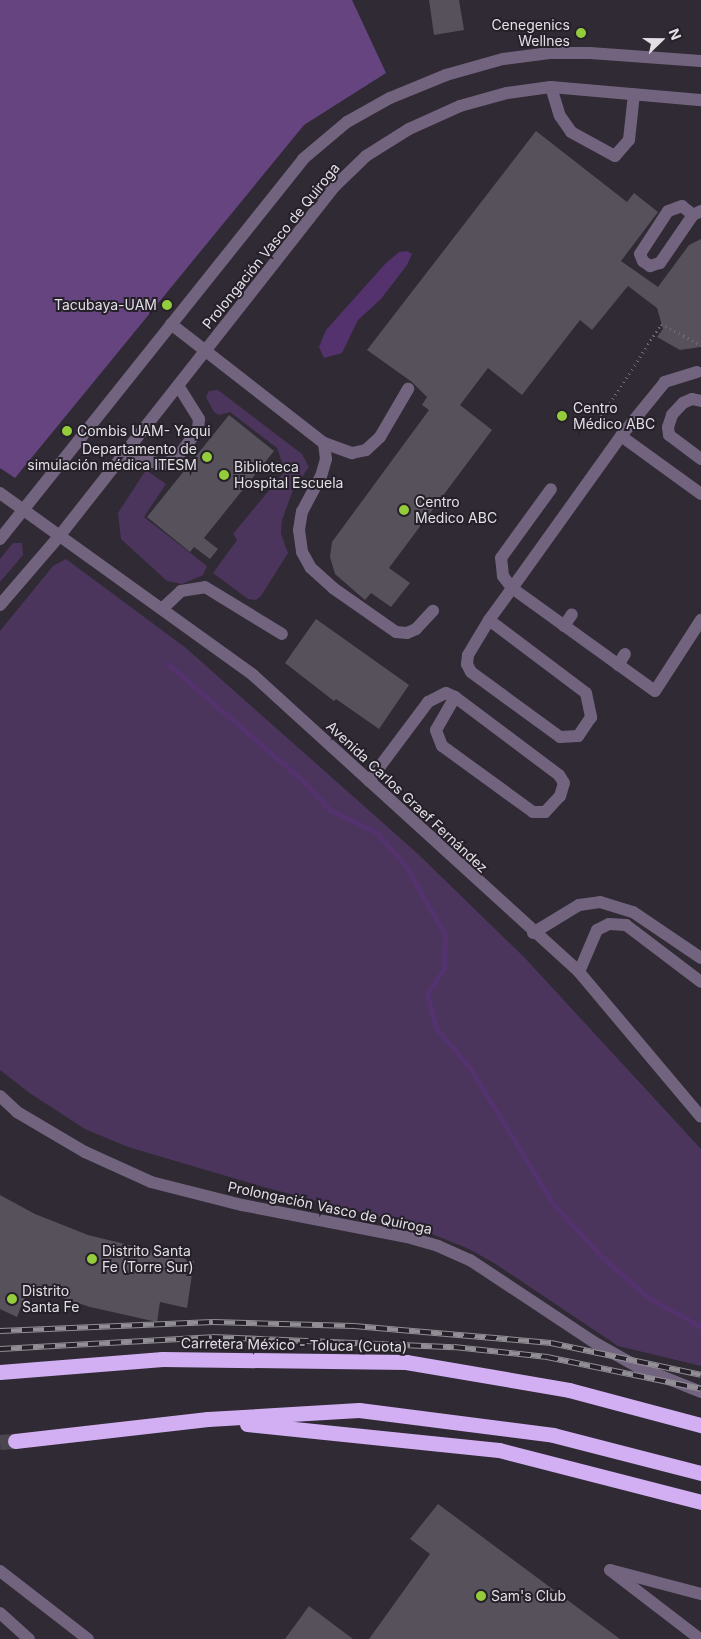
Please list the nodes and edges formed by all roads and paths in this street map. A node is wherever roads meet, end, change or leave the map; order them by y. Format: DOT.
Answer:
graph roads {
  1 [pos="701,61"];
  2 [pos="551,88"];
  3 [pos="634,94"];
  4 [pos="701,100"];
  5 [pos="697,213"];
  6 [pos="172,324"];
  7 [pos="701,345"];
  8 [pos="206,352"];
  9 [pos="697,372"];
  10 [pos="178,386"];
  11 [pos="408,389"];
  12 [pos="701,401"];
  13 [pos="599,420"];
  14 [pos="621,436"];
  15 [pos="324,443"];
  16 [pos="120,456"];
  17 [pos="701,459"];
  18 [pos="551,489"];
  19 [pos="0,493"];
  20 [pos="701,494"];
  21 [pos="23,508"];
  22 [pos="61,534"];
  23 [pos="0,539"];
  24 [pos="512,588"];
  25 [pos="0,605"];
  26 [pos="163,608"];
  27 [pos="433,610"];
  28 [pos="572,614"];
  29 [pos="489,620"];
  30 [pos="701,620"];
  31 [pos="564,626"];
  32 [pos="282,634"];
  33 [pos="455,697"];
  34 [pos="369,782"];
  35 [pos="534,933"];
  36 [pos="701,958"];
  37 [pos="579,972"];
  38 [pos="701,982"];
  39 [pos="0,1096"];
  40 [pos="701,1117"];
  41 [pos="0,1372"];
  42 [pos="701,1392"];
  43 [pos="208,1419"];
  44 [pos="701,1425"];
  45 [pos="15,1441"];
  46 [pos="701,1473"];
  47 [pos="701,1502"];
  48 [pos="0,1571"];
  49 [pos="701,1594"];
  50 [pos="0,1613"];
  51 [pos="29,1639"];
  52 [pos="88,1639"];
  53 [pos="700,1639"];
  1 -- 6 [label="street, Prolongación Vasco de Quiroga"];
  2 -- 3 [label="street, Prolongación Vasco de Quiroga"];
  2 -- 3 [label="street"];
  2 -- 8 [label="street, Prolongación Vasco de Quiroga"];
  3 -- 4 [label="street, Prolongación Vasco de Quiroga"];
  5 -- 5 [label="street"];
  6 -- 8 [label="street"];
  6 -- 21 [label="street, Prolongación Vasco de Quiroga"];
  7 -- 13 [label="path"];
  8 -- 10 [label="street, Prolongación Vasco de Quiroga"];
  8 -- 15 [label="street"];
  9 -- 14 [label="street"];
  10 -- 16 [label="street, Prolongación Vasco de Quiroga"];
  10 -- 16 [label="street"];
  11 -- 15 [label="street"];
  12 -- 17 [label="street"];
  14 -- 20 [label="street"];
  14 -- 24 [label="street"];
  15 -- 27 [label="street"];
  16 -- 22 [label="street, Prolongación Vasco de Quiroga"];
  18 -- 24 [label="street"];
  19 -- 21 [label="street, Avenida Carlos Graef Fernández"];
  21 -- 22 [label="street, Avenida Carlos Graef Fernández"];
  21 -- 23 [label="street, Prolongación Vasco de Quiroga"];
  22 -- 25 [label="street, Prolongación Vasco de Quiroga"];
  22 -- 26 [label="street, Avenida Carlos Graef Fernández"];
  24 -- 29 [label="street"];
  24 -- 31 [label="street"];
  26 -- 32 [label="street"];
  26 -- 34 [label="street, Avenida Carlos Graef Fernández"];
  28 -- 31 [label="street"];
  29 -- 29 [label="street"];
  30 -- 31 [label="street"];
  33 -- 33 [label="street"];
  33 -- 34 [label="street"];
  34 -- 35 [label="street, Avenida Carlos Graef Fernández"];
  35 -- 36 [label="street"];
  35 -- 37 [label="street, Avenida Carlos Graef Fernández"];
  37 -- 38 [label="street"];
  37 -- 40 [label="street, Avenida Carlos Graef Fernández"];
  39 -- 42 [label="street, Prolongación Vasco de Quiroga"];
  41 -- 44 [label="highway, Carretera México - Toluca (Cuota)"];
  43 -- 45 [label="highway"];
  43 -- 46 [label="highway"];
  43 -- 47 [label="highway"];
  48 -- 52 [label="street"];
  49 -- 53 [label="street"];
  50 -- 51 [label="street"];
}
